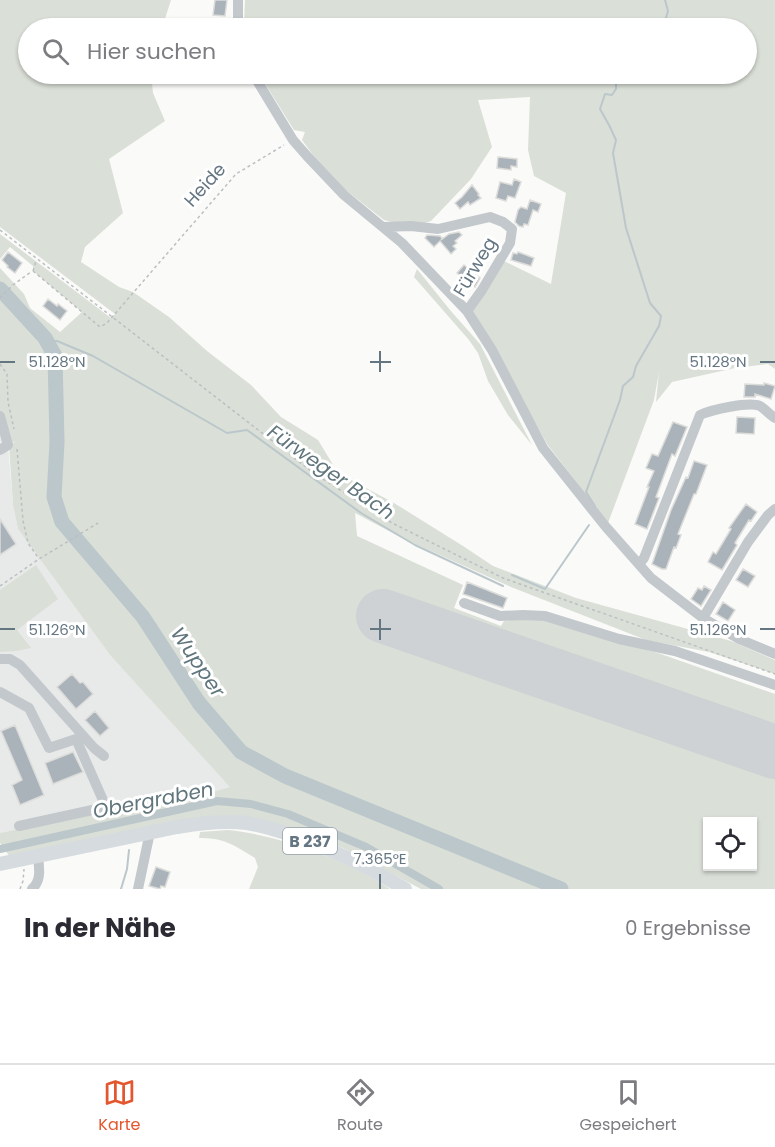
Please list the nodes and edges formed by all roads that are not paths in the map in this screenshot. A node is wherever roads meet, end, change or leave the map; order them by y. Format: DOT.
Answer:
graph roads {
  1 [pos="238,0"];
  2 [pos="238,18"];
  3 [pos="259,84"];
  4 [pos="383,227"];
  5 [pos="467,311"];
  6 [pos="0,416"];
  7 [pos="775,418"];
  8 [pos="0,450"];
  9 [pos="775,509"];
  10 [pos="639,564"];
  11 [pos="464,603"];
  12 [pos="703,618"];
  13 [pos="775,654"];
  14 [pos="0,659"];
  15 [pos="775,685"];
  16 [pos="0,692"];
  17 [pos="104,756"];
  18 [pos="19,826"];
  19 [pos="150,832"];
  20 [pos="38,856"];
  21 [pos="0,864"];
  22 [pos="32,889"];
  23 [pos="138,889"];
  24 [pos="405,889"];
  1 -- 2 [label="street"];
  3 -- 4 [label="street"];
  4 -- 5 [label="street"];
  4 -- 5 [label="street, Fürweg"];
  5 -- 10 [label="street"];
  6 -- 8 [label="street"];
  7 -- 10 [label="street"];
  9 -- 12 [label="street"];
  10 -- 12 [label="street"];
  11 -- 15 [label="street"];
  12 -- 13 [label="street"];
  14 -- 17 [label="street"];
  16 -- 18 [label="street"];
  19 -- 20 [label="main road, B 237"];
  19 -- 23 [label="street"];
  19 -- 24 [label="main road, B 237"];
  20 -- 21 [label="main road, B 237"];
  20 -- 22 [label="street"];
}
